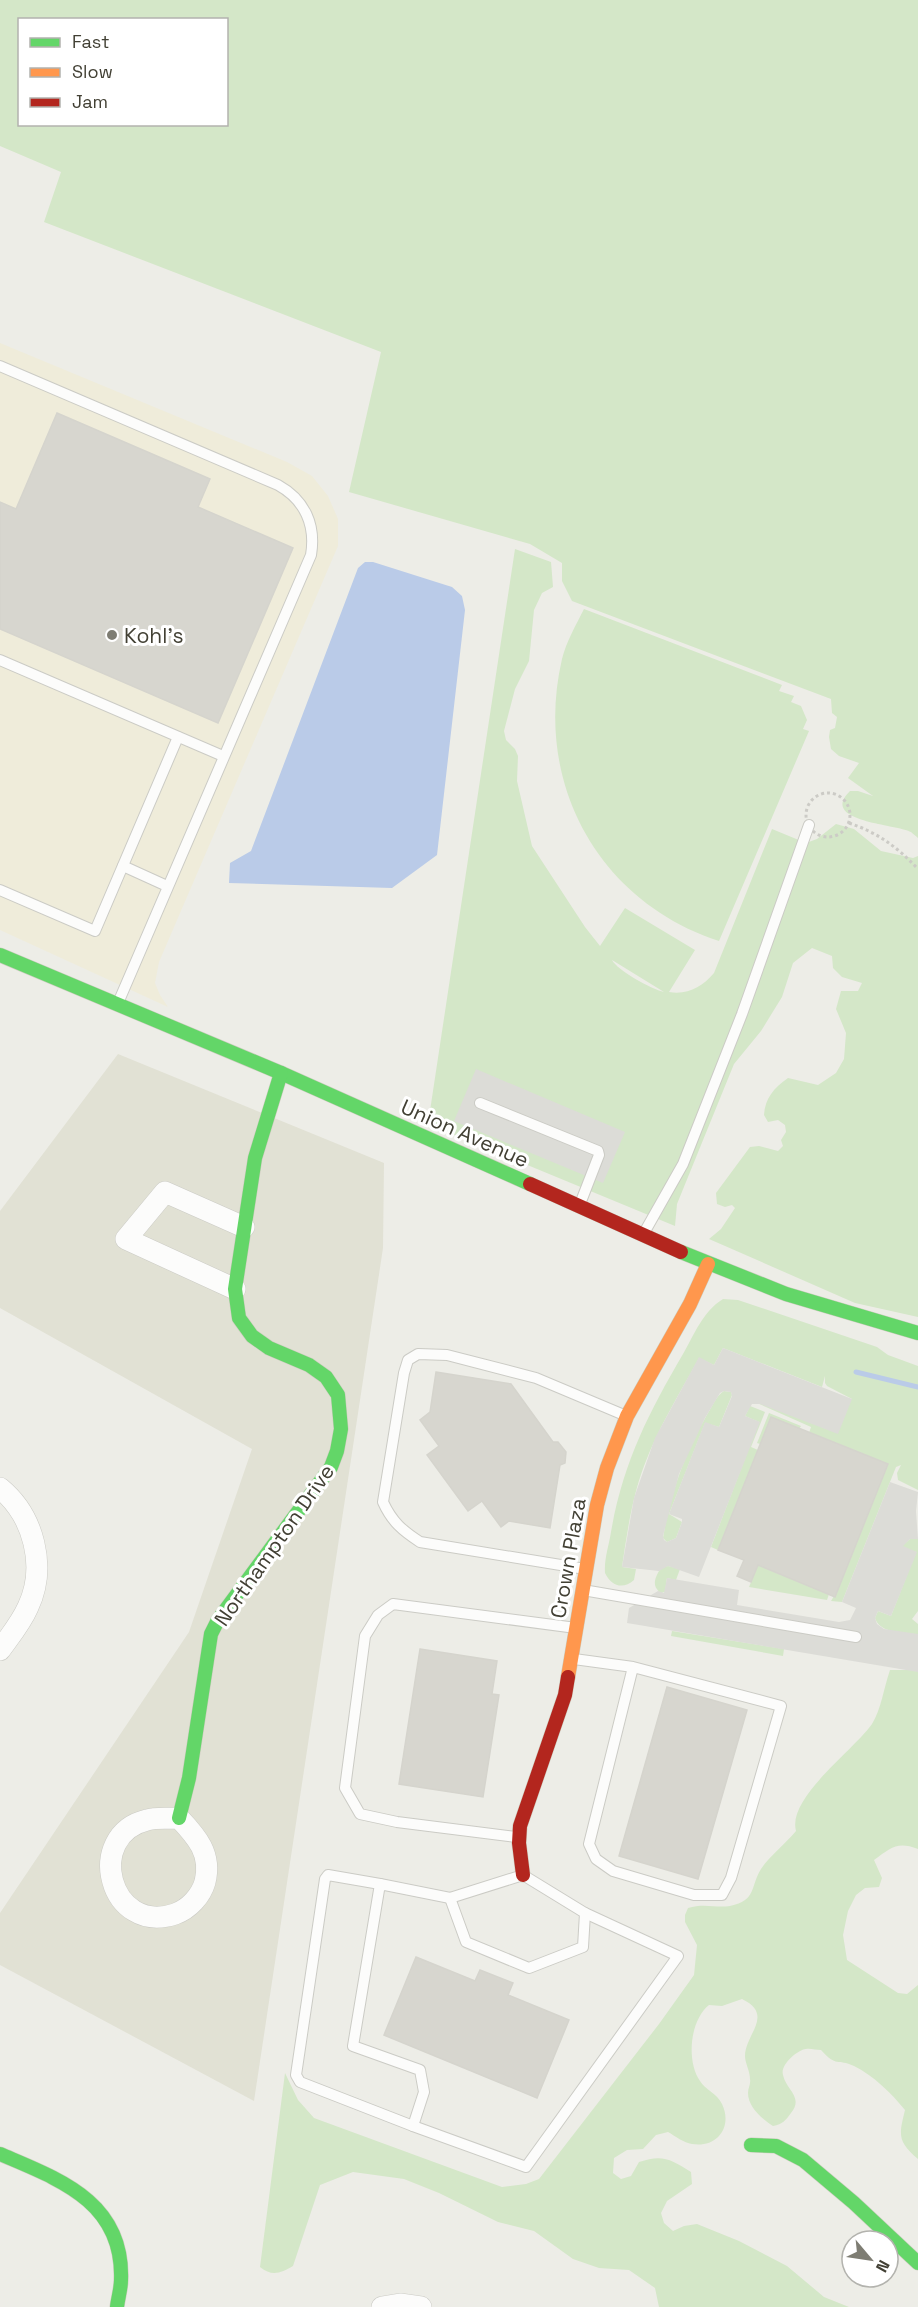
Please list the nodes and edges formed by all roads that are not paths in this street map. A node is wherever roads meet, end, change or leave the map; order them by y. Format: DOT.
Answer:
graph roads {
  1 [pos="0,366"];
  2 [pos="0,660"];
  3 [pos="178,737"];
  4 [pos="223,756"];
  5 [pos="809,825"];
  6 [pos="123,866"];
  7 [pos="167,886"];
  8 [pos="0,890"];
  9 [pos="0,955"];
  10 [pos="116,1006"];
  11 [pos="281,1073"];
  12 [pos="480,1103"];
  13 [pos="579,1208"];
  14 [pos="244,1227"];
  15 [pos="643,1236"];
  16 [pos="708,1264"];
  17 [pos="236,1289"];
  18 [pos="918,1333"];
  19 [pos="627,1416"];
  20 [pos="0,1488"];
  21 [pos="586,1569"];
  22 [pos="583,1590"];
  23 [pos="576,1628"];
  24 [pos="856,1637"];
  25 [pos="0,1650"];
  26 [pos="571,1659"];
  27 [pos="633,1667"];
  28 [pos="179,1818"];
  29 [pos="519,1838"];
  30 [pos="523,1875"];
  31 [pos="380,1884"];
  32 [pos="450,1898"];
  33 [pos="585,1913"];
  34 [pos="412,2126"];
  35 [pos="751,2145"];
  36 [pos="0,2154"];
  37 [pos="918,2263"];
  38 [pos="117,2307"];
  39 [pos="382,2307"];
  40 [pos="421,2307"];
  1 -- 4 [label="lane"];
  2 -- 3 [label="lane"];
  3 -- 4 [label="lane"];
  3 -- 6 [label="lane"];
  4 -- 7 [label="lane"];
  5 -- 15 [label="lane"];
  6 -- 7 [label="lane"];
  6 -- 8 [label="lane"];
  7 -- 10 [label="lane"];
  9 -- 10 [label="street, Union Avenue"];
  10 -- 11 [label="street, Union Avenue"];
  11 -- 13 [label="street, Union Avenue"];
  11 -- 14 [label="street, Northampton Drive"];
  12 -- 13 [label="lane"];
  13 -- 15 [label="street, Union Avenue"];
  14 -- 17 [label="street, Northampton Drive"];
  14 -- 17 [label="street"];
  15 -- 16 [label="street, Union Avenue"];
  16 -- 18 [label="street, Union Avenue"];
  16 -- 19 [label="street, Crown Plaza"];
  17 -- 28 [label="street, Northampton Drive"];
  19 -- 21 [label="street, Crown Plaza"];
  19 -- 21 [label="lane"];
  20 -- 25 [label="street"];
  21 -- 22 [label="street, Crown Plaza"];
  22 -- 23 [label="street, Crown Plaza"];
  22 -- 24 [label="lane"];
  23 -- 26 [label="street, Crown Plaza"];
  23 -- 29 [label="lane"];
  26 -- 27 [label="lane"];
  26 -- 29 [label="street, Crown Plaza"];
  27 -- 27 [label="lane"];
  28 -- 28 [label="street"];
  29 -- 30 [label="street, Crown Plaza"];
  30 -- 32 [label="lane"];
  30 -- 33 [label="lane"];
  31 -- 32 [label="lane"];
  31 -- 34 [label="lane"];
  31 -- 34 [label="lane"];
  32 -- 33 [label="lane"];
  33 -- 34 [label="lane"];
  35 -- 37 [label="street"];
  36 -- 38 [label="street"];
  39 -- 40 [label="street"];
}
